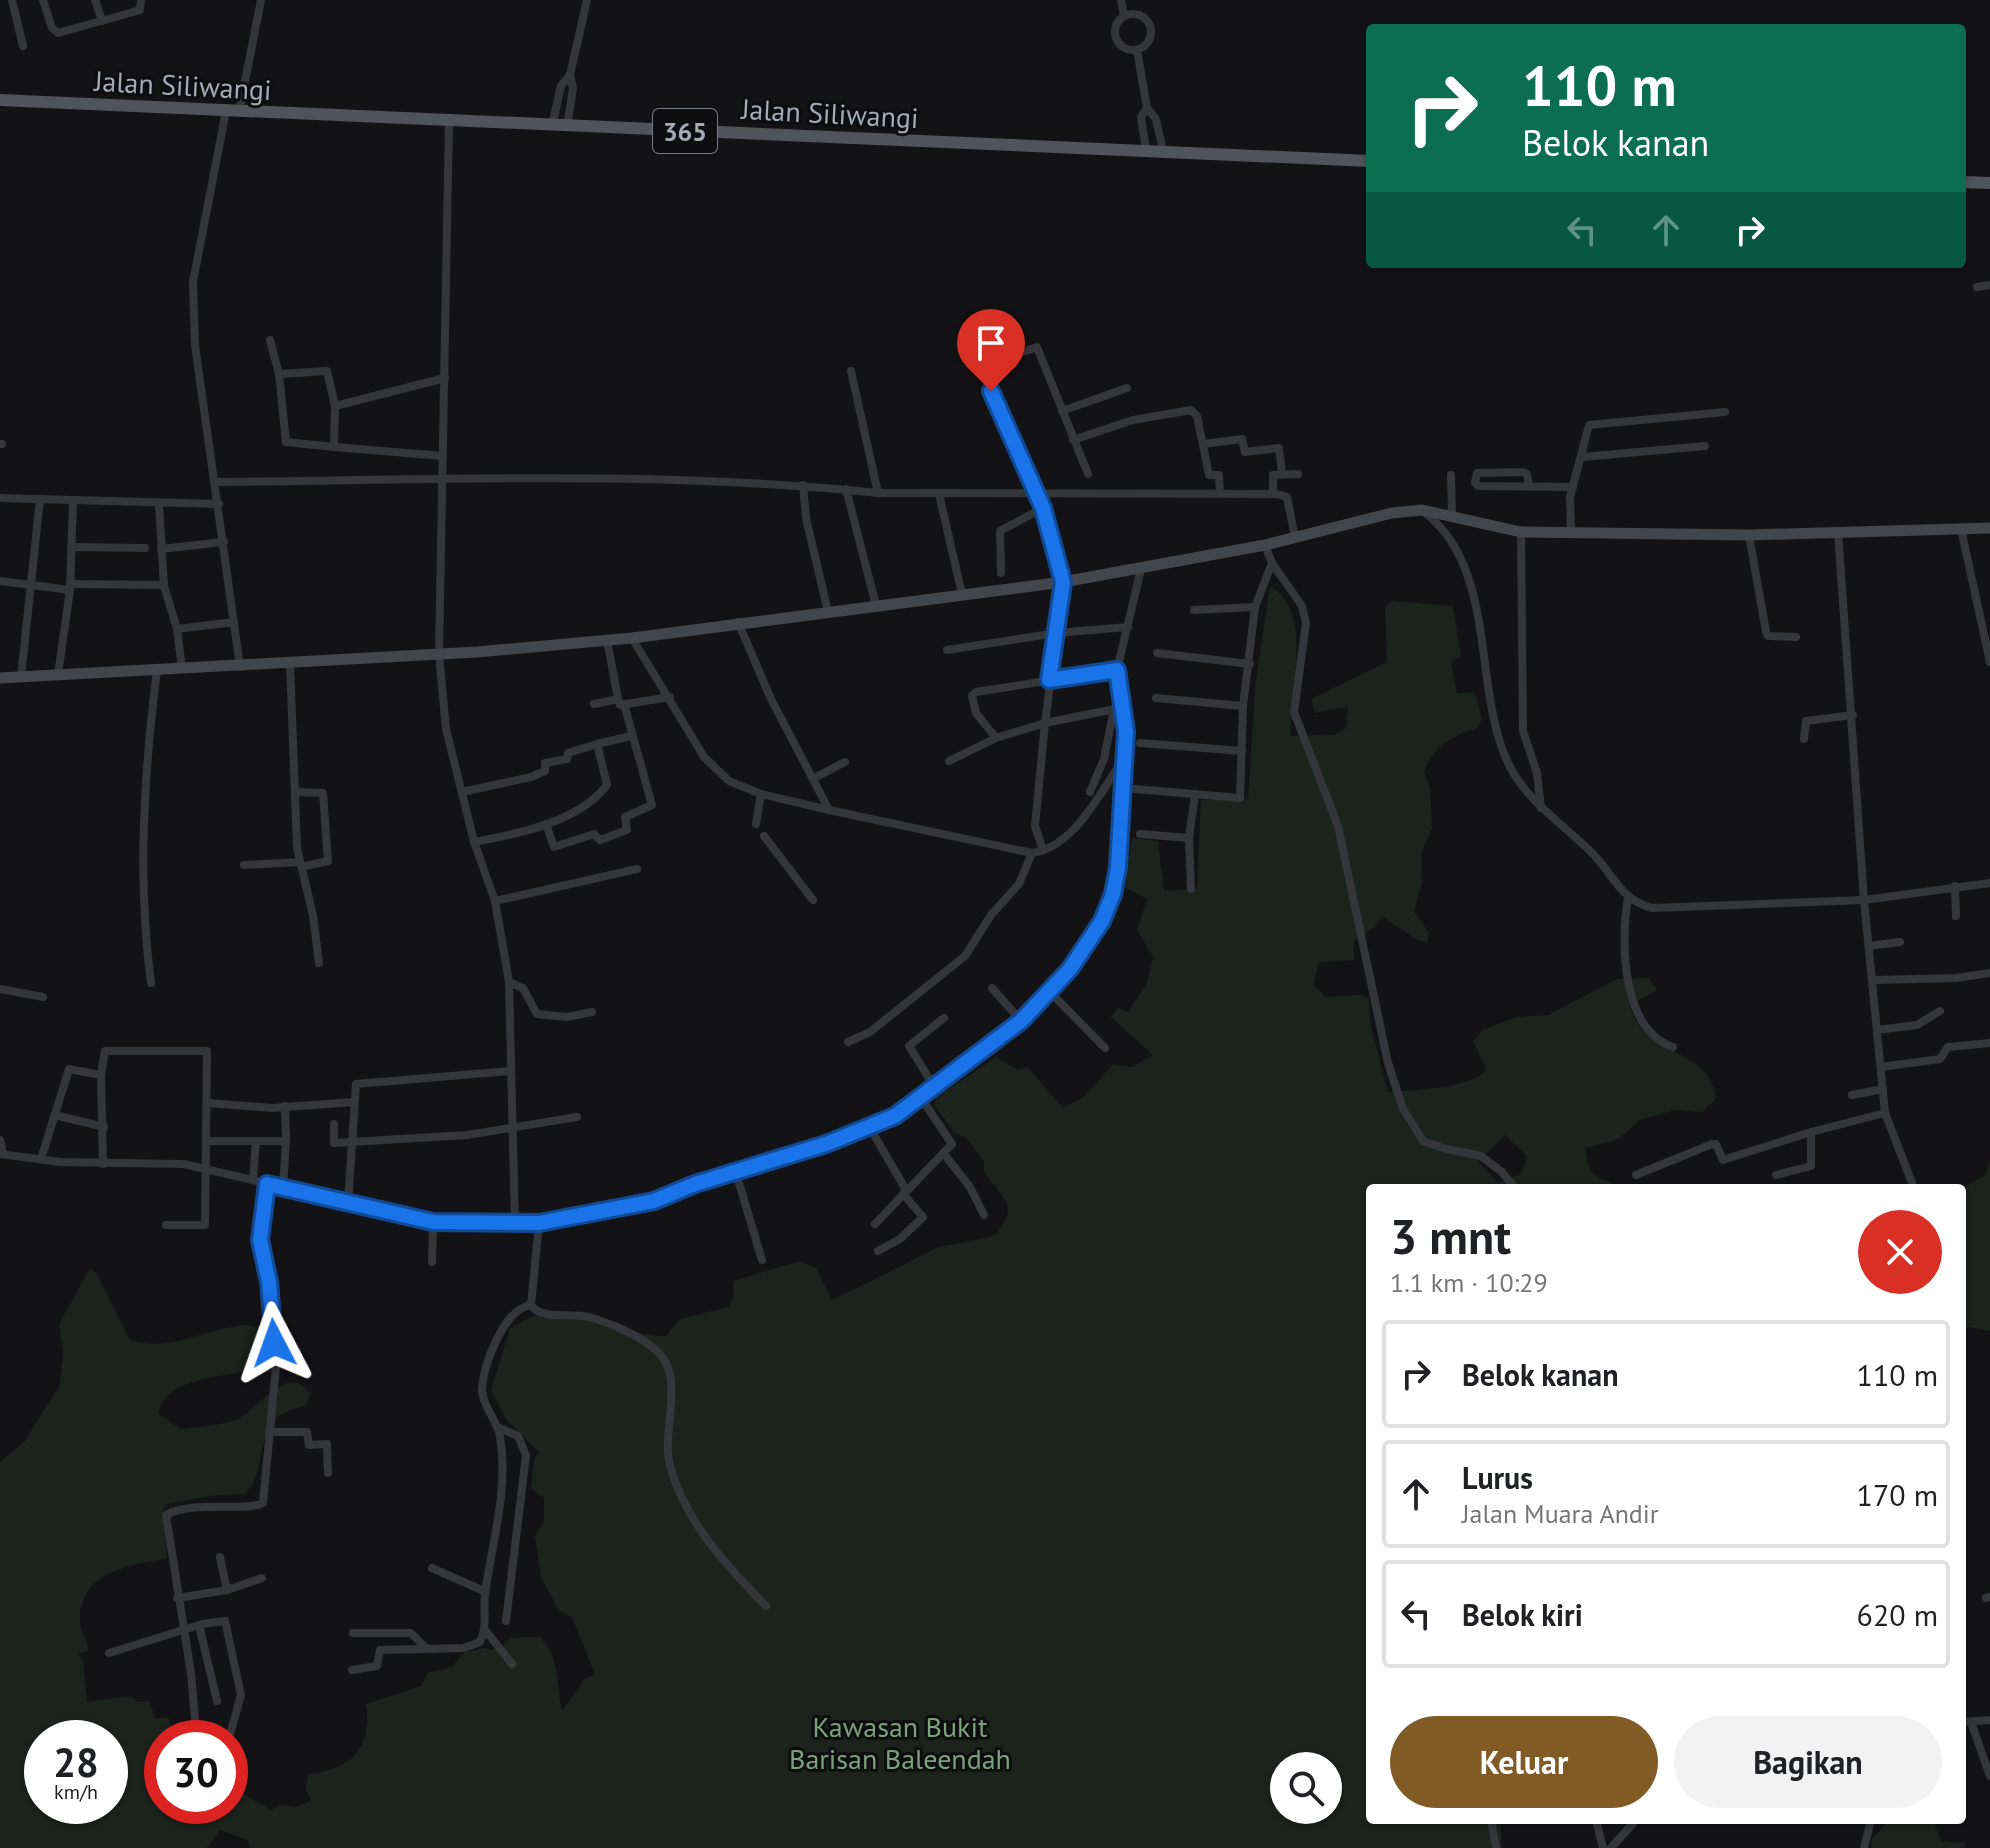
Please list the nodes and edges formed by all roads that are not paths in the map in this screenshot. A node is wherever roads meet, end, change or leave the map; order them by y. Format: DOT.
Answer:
graph roads {
  1 [pos="12,0"];
  2 [pos="43,0"];
  3 [pos="95,0"];
  4 [pos="141,0"];
  5 [pos="261,0"];
  6 [pos="587,0"];
  7 [pos="1121,0"];
  8 [pos="1124,16"];
  9 [pos="102,21"];
  10 [pos="23,46"];
  11 [pos="1137,50"];
  12 [pos="570,75"];
  13 [pos="0,100"];
  14 [pos="1147,108"];
  15 [pos="233,112"];
  16 [pos="449,121"];
  17 [pos="552,126"];
  18 [pos="567,127"];
  19 [pos="1146,150"];
  20 [pos="1163,151"];
  21 [pos="1366,161"];
  22 [pos="1966,182"];
  23 [pos="1990,183"];
  24 [pos="1990,285"];
  25 [pos="1977,287"];
  26 [pos="968,327"];
  27 [pos="270,340"];
  28 [pos="982,366"];
  29 [pos="851,371"];
  30 [pos="279,374"];
  31 [pos="445,378"];
  32 [pos="1127,388"];
  33 [pos="335,406"];
  34 [pos="1062,411"];
  35 [pos="1725,412"];
  36 [pos="1073,440"];
  37 [pos="1203,444"];
  38 [pos="1705,446"];
  39 [pos="334,447"];
  40 [pos="443,456"];
  41 [pos="1582,457"];
  42 [pos="1282,473"];
  43 [pos="1088,474"];
  44 [pos="1298,474"];
  45 [pos="1451,475"];
  46 [pos="443,480"];
  47 [pos="217,482"];
  48 [pos="803,485"];
  49 [pos="1529,486"];
  50 [pos="1573,487"];
  51 [pos="846,489"];
  52 [pos="1035,492"];
  53 [pos="878,493"];
  54 [pos="1220,493"];
  55 [pos="939,494"];
  56 [pos="1273,494"];
  57 [pos="0,498"];
  58 [pos="40,499"];
  59 [pos="73,500"];
  60 [pos="159,504"];
  61 [pos="219,504"];
  62 [pos="1043,508"];
  63 [pos="1422,510"];
  64 [pos="1452,517"];
  65 [pos="1990,528"];
  66 [pos="1961,529"];
  67 [pos="1521,532"];
  68 [pos="1838,532"];
  69 [pos="1571,533"];
  70 [pos="1749,535"];
  71 [pos="1295,538"];
  72 [pos="224,542"];
  73 [pos="1265,545"];
  74 [pos="72,547"];
  75 [pos="145,548"];
  76 [pos="161,549"];
  77 [pos="1272,563"];
  78 [pos="1141,569"];
  79 [pos="1001,573"];
  80 [pos="0,581"];
  81 [pos="1063,582"];
  82 [pos="31,585"];
  83 [pos="164,585"];
  84 [pos="70,587"];
  85 [pos="962,594"];
  86 [pos="876,605"];
  87 [pos="1255,607"];
  88 [pos="1194,610"];
  89 [pos="828,612"];
  90 [pos="234,622"];
  91 [pos="738,622"];
  92 [pos="1128,627"];
  93 [pos="177,629"];
  94 [pos="1056,633"];
  95 [pos="1796,637"];
  96 [pos="632,638"];
  97 [pos="607,640"];
  98 [pos="947,650"];
  99 [pos="1157,653"];
  100 [pos="439,654"];
  101 [pos="1990,662"];
  102 [pos="290,663"];
  103 [pos="1250,664"];
  104 [pos="240,667"];
  105 [pos="182,669"];
  106 [pos="157,670"];
  107 [pos="1117,670"];
  108 [pos="58,675"];
  109 [pos="21,677"];
  110 [pos="0,678"];
  111 [pos="1049,680"];
  112 [pos="670,697"];
  113 [pos="1156,698"];
  114 [pos="621,702"];
  115 [pos="594,704"];
  116 [pos="1243,706"];
  117 [pos="1117,708"];
  118 [pos="1853,715"];
  119 [pos="1045,723"];
  120 [pos="631,736"];
  121 [pos="996,738"];
  122 [pos="1804,739"];
  123 [pos="1140,743"];
  124 [pos="597,744"];
  125 [pos="1242,751"];
  126 [pos="1123,760"];
  127 [pos="949,761"];
  128 [pos="845,762"];
  129 [pos="814,778"];
  130 [pos="1135,789"];
  131 [pos="295,792"];
  132 [pos="462,792"];
  133 [pos="1090,792"];
  134 [pos="761,794"];
  135 [pos="1195,794"];
  136 [pos="1541,808"];
  137 [pos="829,810"];
  138 [pos="546,824"];
  139 [pos="756,824"];
  140 [pos="1140,834"];
  141 [pos="764,836"];
  142 [pos="1189,838"];
  143 [pos="474,842"];
  144 [pos="1043,850"];
  145 [pos="1032,853"];
  146 [pos="244,865"];
  147 [pos="300,865"];
  148 [pos="637,869"];
  149 [pos="1990,883"];
  150 [pos="1955,886"];
  151 [pos="1191,889"];
  152 [pos="1864,896"];
  153 [pos="1628,898"];
  154 [pos="813,900"];
  155 [pos="495,901"];
  156 [pos="1956,916"];
  157 [pos="1900,942"];
  158 [pos="1869,946"];
  159 [pos="319,963"];
  160 [pos="1990,973"];
  161 [pos="1873,980"];
  162 [pos="509,982"];
  163 [pos="151,983"];
  164 [pos="992,988"];
  165 [pos="0,989"];
  166 [pos="1050,992"];
  167 [pos="43,997"];
  168 [pos="1940,1011"];
  169 [pos="592,1012"];
  170 [pos="944,1018"];
  171 [pos="1021,1021"];
  172 [pos="1877,1030"];
  173 [pos="848,1042"];
  174 [pos="1990,1043"];
  175 [pos="1673,1047"];
  176 [pos="1105,1048"];
  177 [pos="1881,1067"];
  178 [pos="511,1071"];
  179 [pos="101,1075"];
  180 [pos="935,1088"];
  181 [pos="1883,1089"];
  182 [pos="1852,1095"];
  183 [pos="921,1098"];
  184 [pos="354,1102"];
  185 [pos="208,1103"];
  186 [pos="285,1106"];
  187 [pos="1885,1113"];
  188 [pos="55,1115"];
  189 [pos="577,1117"];
  190 [pos="334,1124"];
  191 [pos="104,1127"];
  192 [pos="511,1128"];
  193 [pos="870,1128"];
  194 [pos="1811,1132"];
  195 [pos="0,1140"];
  196 [pos="208,1141"];
  197 [pos="256,1141"];
  198 [pos="286,1141"];
  199 [pos="353,1142"];
  200 [pos="2,1154"];
  201 [pos="944,1154"];
  202 [pos="41,1159"];
  203 [pos="103,1164"];
  204 [pos="207,1170"];
  205 [pos="736,1173"];
  206 [pos="1636,1175"];
  207 [pos="1776,1175"];
  208 [pos="253,1180"];
  209 [pos="267,1184"];
  210 [pos="1512,1184"];
  211 [pos="1912,1184"];
  212 [pos="283,1188"];
  213 [pos="905,1192"];
  214 [pos="348,1204"];
  215 [pos="984,1215"];
  216 [pos="433,1222"];
  217 [pos="539,1223"];
  218 [pos="515,1224"];
  219 [pos="875,1224"];
  220 [pos="166,1225"];
  221 [pos="878,1251"];
  222 [pos="762,1260"];
  223 [pos="432,1262"];
  224 [pos="531,1305"];
  225 [pos="497,1427"];
  226 [pos="269,1432"];
  227 [pos="328,1473"];
  228 [pos="220,1557"];
  229 [pos="432,1568"];
  230 [pos="262,1578"];
  231 [pos="227,1590"];
  232 [pos="486,1592"];
  233 [pos="177,1598"];
  234 [pos="766,1606"];
  235 [pos="506,1621"];
  236 [pos="199,1625"];
  237 [pos="182,1631"];
  238 [pos="486,1631"];
  239 [pos="353,1633"];
  240 [pos="426,1647"];
  241 [pos="109,1653"];
  242 [pos="512,1664"];
  243 [pos="352,1670"];
  244 [pos="217,1701"];
  245 [pos="195,1720"];
  246 [pos="234,1720"];
  247 [pos="1990,1720"];
  248 [pos="1966,1722"];
  249 [pos="1966,1724"];
  250 [pos="1990,1776"];
  251 [pos="1492,1824"];
  252 [pos="1597,1824"];
  253 [pos="1632,1824"];
  254 [pos="1870,1824"];
  255 [pos="1496,1848"];
  256 [pos="1603,1848"];
  257 [pos="1611,1848"];
  258 [pos="1864,1848"];
  1 -- 10 [label="street"];
  2 -- 9 [label="street"];
  3 -- 9 [label="street"];
  4 -- 9 [label="street"];
  5 -- 15 [label="street"];
  6 -- 12 [label="street"];
  7 -- 8 [label="street"];
  8 -- 11 [label="street"];
  8 -- 11 [label="street"];
  11 -- 14 [label="street"];
  12 -- 17 [label="street"];
  12 -- 18 [label="street"];
  13 -- 15 [label="main road, Jalan Siliwangi / 365"];
  14 -- 19 [label="street"];
  14 -- 20 [label="street"];
  15 -- 16 [label="main road, Jalan Siliwangi / 365"];
  15 -- 47 [label="street"];
  16 -- 17 [label="main road, Jalan Siliwangi / 365"];
  16 -- 31 [label="street"];
  17 -- 18 [label="main road, Jalan Siliwangi / 365"];
  18 -- 19 [label="main road, Jalan Siliwangi / 365"];
  19 -- 20 [label="main road, Jalan Siliwangi / 365"];
  20 -- 21 [label="main road, Jalan Siliwangi / 365"];
  22 -- 23 [label="main road"];
  24 -- 25 [label="street"];
  26 -- 28 [label="street"];
  27 -- 30 [label="street"];
  28 -- 34 [label="street"];
  28 -- 52 [label="street"];
  29 -- 53 [label="street"];
  30 -- 33 [label="street"];
  30 -- 39 [label="street"];
  31 -- 33 [label="street"];
  31 -- 40 [label="street"];
  32 -- 34 [label="street"];
  33 -- 39 [label="street"];
  34 -- 36 [label="street"];
  35 -- 41 [label="street"];
  36 -- 37 [label="street"];
  36 -- 43 [label="street"];
  37 -- 42 [label="street"];
  37 -- 54 [label="street"];
  38 -- 41 [label="street"];
  39 -- 40 [label="street"];
  40 -- 46 [label="street"];
  41 -- 50 [label="street"];
  42 -- 44 [label="street"];
  42 -- 56 [label="street"];
  45 -- 64 [label="street"];
  46 -- 47 [label="street"];
  46 -- 48 [label="street"];
  46 -- 100 [label="street"];
  47 -- 61 [label="street"];
  48 -- 51 [label="street"];
  48 -- 89 [label="street"];
  49 -- 49 [label="street"];
  49 -- 50 [label="street"];
  50 -- 69 [label="street"];
  51 -- 53 [label="street"];
  51 -- 86 [label="street"];
  52 -- 54 [label="street"];
  52 -- 55 [label="street"];
  52 -- 62 [label="street"];
  53 -- 55 [label="street"];
  54 -- 56 [label="street"];
  55 -- 85 [label="street"];
  56 -- 71 [label="street"];
  57 -- 58 [label="street"];
  58 -- 59 [label="street"];
  58 -- 82 [label="street"];
  59 -- 60 [label="street"];
  59 -- 74 [label="street"];
  60 -- 61 [label="street"];
  60 -- 76 [label="street"];
  61 -- 72 [label="street"];
  62 -- 79 [label="street"];
  62 -- 81 [label="street"];
  63 -- 64 [label="main road"];
  63 -- 71 [label="main road"];
  63 -- 136 [label="street"];
  64 -- 67 [label="main road"];
  65 -- 66 [label="main road"];
  66 -- 68 [label="main road"];
  66 -- 101 [label="street"];
  67 -- 69 [label="main road"];
  67 -- 136 [label="street"];
  68 -- 70 [label="main road"];
  68 -- 118 [label="street"];
  69 -- 70 [label="main road"];
  70 -- 95 [label="street"];
  71 -- 73 [label="main road"];
  72 -- 76 [label="street"];
  72 -- 90 [label="street"];
  73 -- 77 [label="street"];
  73 -- 78 [label="main road"];
  74 -- 75 [label="street"];
  74 -- 84 [label="street"];
  76 -- 83 [label="street"];
  77 -- 87 [label="street"];
  77 -- 210 [label="street"];
  78 -- 81 [label="main road"];
  78 -- 92 [label="street"];
  80 -- 82 [label="street"];
  81 -- 85 [label="main road"];
  81 -- 94 [label="street"];
  82 -- 84 [label="street"];
  82 -- 109 [label="street"];
  83 -- 84 [label="street"];
  83 -- 93 [label="street"];
  84 -- 108 [label="street"];
  85 -- 86 [label="main road"];
  86 -- 89 [label="main road"];
  87 -- 88 [label="street"];
  87 -- 103 [label="street"];
  89 -- 91 [label="main road"];
  90 -- 93 [label="street"];
  90 -- 104 [label="street"];
  91 -- 96 [label="main road"];
  91 -- 129 [label="street"];
  92 -- 94 [label="street"];
  92 -- 107 [label="street"];
  93 -- 105 [label="street"];
  94 -- 98 [label="street"];
  94 -- 111 [label="street"];
  96 -- 97 [label="main road"];
  96 -- 112 [label="street"];
  97 -- 100 [label="main road"];
  97 -- 114 [label="street"];
  99 -- 103 [label="street"];
  100 -- 102 [label="main road"];
  100 -- 132 [label="street"];
  102 -- 104 [label="main road"];
  102 -- 131 [label="street"];
  103 -- 116 [label="street"];
  104 -- 105 [label="main road"];
  105 -- 106 [label="main road"];
  106 -- 108 [label="main road"];
  106 -- 163 [label="street"];
  107 -- 111 [label="street"];
  107 -- 117 [label="street"];
  108 -- 109 [label="main road"];
  109 -- 110 [label="main road"];
  111 -- 119 [label="street"];
  111 -- 121 [label="street"];
  112 -- 114 [label="street"];
  112 -- 134 [label="street"];
  113 -- 116 [label="street"];
  114 -- 115 [label="street"];
  114 -- 120 [label="street"];
  116 -- 125 [label="street"];
  117 -- 119 [label="street"];
  117 -- 126 [label="street"];
  117 -- 133 [label="street"];
  118 -- 122 [label="street"];
  118 -- 152 [label="street"];
  119 -- 121 [label="street"];
  119 -- 144 [label="street"];
  120 -- 124 [label="street"];
  120 -- 138 [label="street"];
  121 -- 127 [label="street"];
  123 -- 125 [label="street"];
  124 -- 132 [label="street"];
  124 -- 138 [label="street"];
  125 -- 135 [label="street"];
  126 -- 144 [label="street"];
  126 -- 166 [label="street"];
  128 -- 129 [label="street"];
  129 -- 137 [label="street"];
  130 -- 135 [label="street"];
  131 -- 147 [label="street"];
  131 -- 147 [label="street"];
  132 -- 143 [label="street"];
  134 -- 137 [label="street"];
  134 -- 139 [label="street"];
  135 -- 142 [label="street"];
  136 -- 153 [label="street"];
  137 -- 145 [label="street"];
  138 -- 143 [label="street"];
  140 -- 142 [label="street"];
  141 -- 154 [label="street"];
  142 -- 151 [label="street"];
  143 -- 155 [label="street"];
  144 -- 145 [label="street"];
  145 -- 173 [label="street"];
  146 -- 147 [label="street"];
  147 -- 159 [label="street"];
  148 -- 155 [label="street"];
  149 -- 150 [label="street"];
  150 -- 152 [label="street"];
  150 -- 156 [label="street"];
  152 -- 153 [label="street"];
  152 -- 158 [label="street"];
  153 -- 175 [label="street"];
  155 -- 162 [label="street"];
  157 -- 158 [label="street"];
  158 -- 161 [label="street"];
  160 -- 161 [label="street"];
  161 -- 172 [label="street"];
  162 -- 169 [label="street"];
  162 -- 178 [label="street"];
  164 -- 171 [label="street"];
  165 -- 167 [label="street"];
  166 -- 171 [label="street"];
  166 -- 176 [label="street"];
  168 -- 172 [label="street"];
  170 -- 180 [label="street"];
  171 -- 180 [label="street"];
  172 -- 177 [label="street"];
  174 -- 177 [label="street"];
  177 -- 181 [label="street"];
  178 -- 184 [label="street"];
  178 -- 192 [label="street"];
  179 -- 185 [label="street"];
  179 -- 188 [label="street"];
  179 -- 191 [label="street"];
  180 -- 183 [label="street"];
  181 -- 182 [label="street"];
  181 -- 187 [label="street"];
  183 -- 193 [label="street"];
  183 -- 201 [label="street"];
  184 -- 186 [label="street"];
  184 -- 199 [label="street"];
  185 -- 186 [label="street"];
  185 -- 196 [label="street"];
  186 -- 198 [label="street"];
  187 -- 194 [label="street"];
  187 -- 211 [label="street"];
  188 -- 191 [label="street"];
  188 -- 202 [label="street"];
  189 -- 192 [label="street"];
  190 -- 199 [label="street"];
  191 -- 203 [label="street"];
  192 -- 199 [label="street"];
  192 -- 218 [label="street"];
  193 -- 205 [label="street"];
  193 -- 213 [label="street"];
  194 -- 206 [label="street"];
  194 -- 207 [label="street"];
  195 -- 200 [label="street"];
  196 -- 197 [label="street"];
  196 -- 204 [label="street"];
  197 -- 198 [label="street"];
  197 -- 208 [label="street"];
  198 -- 212 [label="street"];
  199 -- 214 [label="street"];
  200 -- 202 [label="street"];
  201 -- 213 [label="street"];
  201 -- 215 [label="street"];
  202 -- 203 [label="street"];
  203 -- 204 [label="street"];
  204 -- 208 [label="street"];
  204 -- 220 [label="street"];
  205 -- 217 [label="street"];
  205 -- 222 [label="street"];
  208 -- 209 [label="street"];
  209 -- 212 [label="street"];
  209 -- 226 [label="street"];
  212 -- 214 [label="street"];
  213 -- 219 [label="street"];
  213 -- 221 [label="street"];
  214 -- 216 [label="street"];
  216 -- 218 [label="street"];
  216 -- 223 [label="street"];
  217 -- 218 [label="street"];
  217 -- 224 [label="street"];
  224 -- 225 [label="street"];
  224 -- 234 [label="street"];
  225 -- 232 [label="street"];
  225 -- 235 [label="street"];
  226 -- 227 [label="street"];
  226 -- 233 [label="street"];
  228 -- 231 [label="street"];
  229 -- 232 [label="street"];
  230 -- 231 [label="street"];
  231 -- 233 [label="street"];
  232 -- 238 [label="street"];
  233 -- 237 [label="street"];
  236 -- 237 [label="street"];
  236 -- 244 [label="street"];
  236 -- 246 [label="street"];
  237 -- 241 [label="street"];
  237 -- 245 [label="street"];
  238 -- 240 [label="street"];
  238 -- 242 [label="street"];
  239 -- 240 [label="street"];
  240 -- 243 [label="street"];
  247 -- 248 [label="street"];
  249 -- 250 [label="street"];
  251 -- 255 [label="street"];
  252 -- 256 [label="street"];
  253 -- 257 [label="street"];
  254 -- 258 [label="street"];
}
